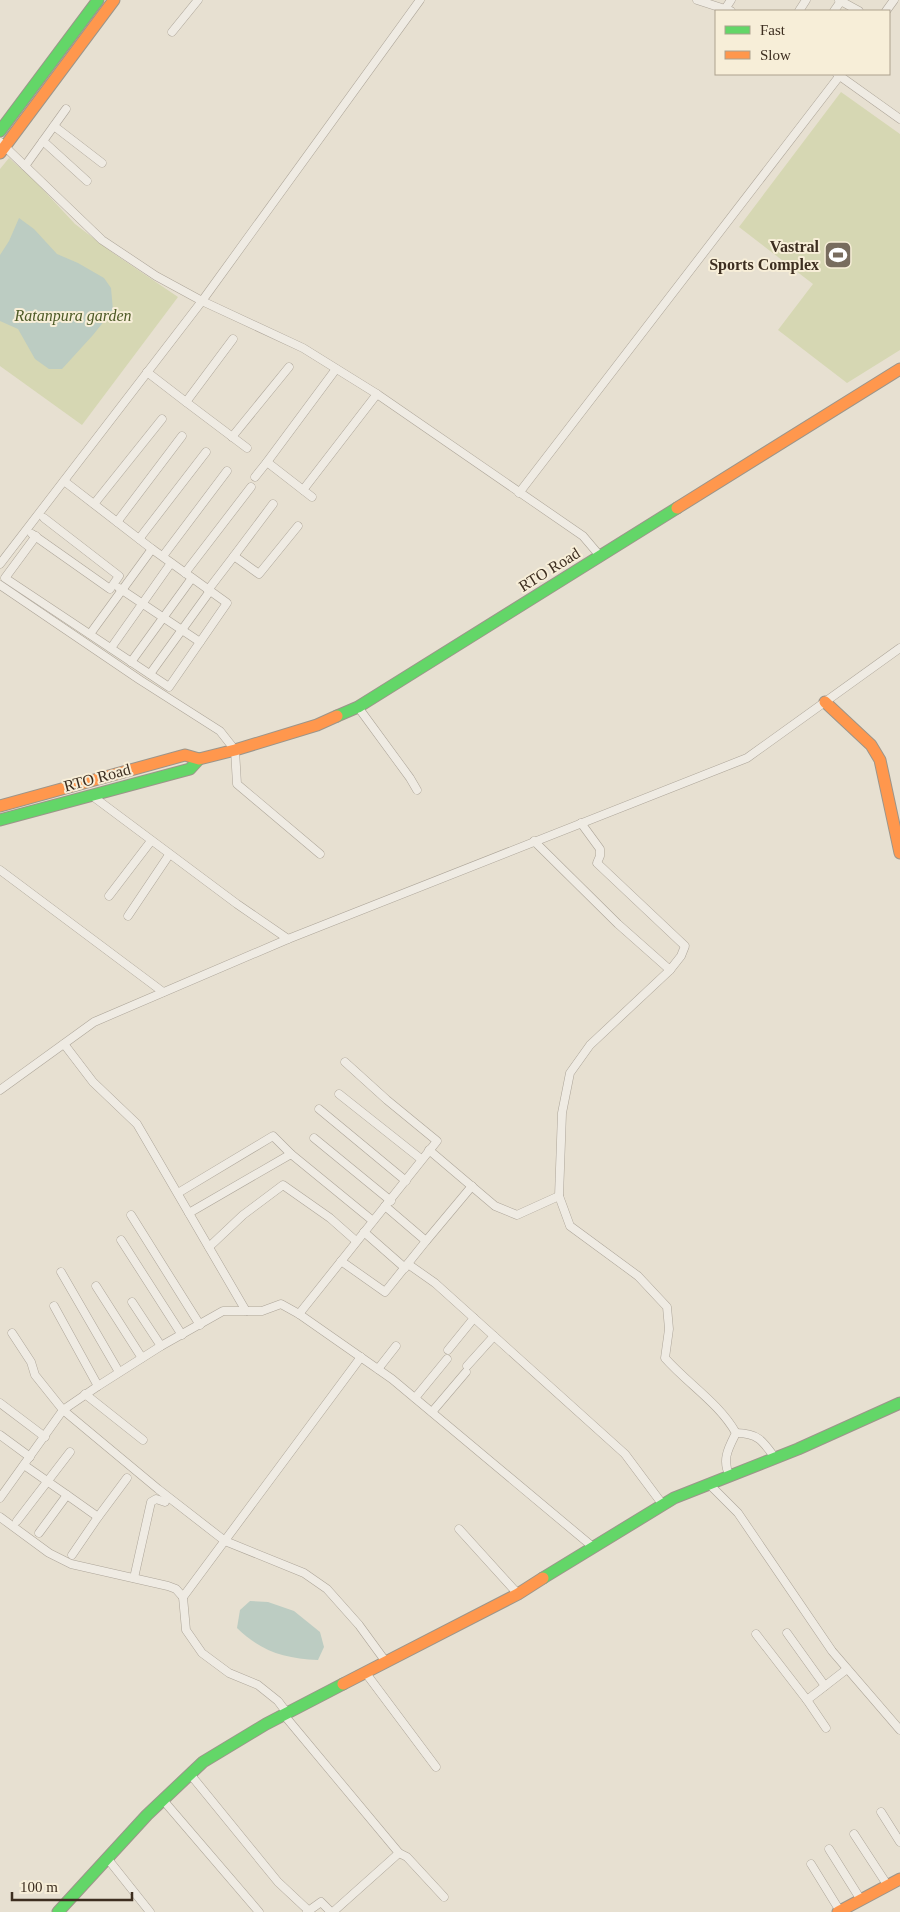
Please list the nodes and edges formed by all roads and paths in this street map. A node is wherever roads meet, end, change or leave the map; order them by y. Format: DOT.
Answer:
graph roads {
  1 [pos="98,0"];
  2 [pos="114,0"];
  3 [pos="420,0"];
  4 [pos="697,0"];
  5 [pos="730,0"];
  6 [pos="806,0"];
  7 [pos="840,0"];
  8 [pos="195,1"];
  9 [pos="728,10"];
  10 [pos="802,10"];
  11 [pos="857,10"];
  12 [pos="172,32"];
  13 [pos="838,75"];
  14 [pos="840,75"];
  15 [pos="66,109"];
  16 [pos="900,119"];
  17 [pos="54,126"];
  18 [pos="0,131"];
  19 [pos="43,141"];
  20 [pos="2,147"];
  21 [pos="102,163"];
  22 [pos="25,166"];
  23 [pos="87,181"];
  24 [pos="202,300"];
  25 [pos="233,339"];
  26 [pos="289,366"];
  27 [pos="336,369"];
  28 [pos="900,370"];
  29 [pos="147,372"];
  30 [pos="377,394"];
  31 [pos="186,402"];
  32 [pos="162,419"];
  33 [pos="182,436"];
  34 [pos="232,437"];
  35 [pos="247,448"];
  36 [pos="206,452"];
  37 [pos="267,462"];
  38 [pos="227,471"];
  39 [pos="255,477"];
  40 [pos="64,481"];
  41 [pos="251,488"];
  42 [pos="303,490"];
  43 [pos="520,492"];
  44 [pos="312,497"];
  45 [pos="94,504"];
  46 [pos="273,504"];
  47 [pos="44,518"];
  48 [pos="117,522"];
  49 [pos="298,526"];
  50 [pos="26,530"];
  51 [pos="36,536"];
  52 [pos="139,539"];
  53 [pos="152,549"];
  54 [pos="162,556"];
  55 [pos="234,556"];
  56 [pos="600,556"];
  57 [pos="172,563"];
  58 [pos="0,564"];
  59 [pos="185,573"];
  60 [pos="192,578"];
  61 [pos="114,584"];
  62 [pos="0,585"];
  63 [pos="122,590"];
  64 [pos="209,590"];
  65 [pos="143,604"];
  66 [pos="164,617"];
  67 [pos="182,630"];
  68 [pos="90,634"];
  69 [pos="200,642"];
  70 [pos="111,648"];
  71 [pos="900,648"];
  72 [pos="131,662"];
  73 [pos="150,674"];
  74 [pos="825,702"];
  75 [pos="358,707"];
  76 [pos="235,750"];
  77 [pos="199,759"];
  78 [pos="417,790"];
  79 [pos="90,795"];
  80 [pos="28,799"];
  81 [pos="0,806"];
  82 [pos="30,812"];
  83 [pos="0,820"];
  84 [pos="581,823"];
  85 [pos="151,841"];
  86 [pos="534,841"];
  87 [pos="900,853"];
  88 [pos="320,854"];
  89 [pos="169,855"];
  90 [pos="0,870"];
  91 [pos="109,896"];
  92 [pos="128,916"];
  93 [pos="288,939"];
  94 [pos="670,970"];
  95 [pos="164,992"];
  96 [pos="64,1044"];
  97 [pos="345,1062"];
  98 [pos="0,1090"];
  99 [pos="339,1094"];
  100 [pos="319,1109"];
  101 [pos="314,1138"];
  102 [pos="429,1150"];
  103 [pos="291,1154"];
  104 [pos="421,1159"];
  105 [pos="406,1181"];
  106 [pos="472,1186"];
  107 [pos="178,1193"];
  108 [pos="559,1196"];
  109 [pos="388,1203"];
  110 [pos="189,1213"];
  111 [pos="131,1215"];
  112 [pos="373,1221"];
  113 [pos="364,1232"];
  114 [pos="121,1240"];
  115 [pos="356,1241"];
  116 [pos="426,1241"];
  117 [pos="209,1247"];
  118 [pos="341,1261"];
  119 [pos="407,1266"];
  120 [pos="62,1272"];
  121 [pos="96,1286"];
  122 [pos="132,1302"];
  123 [pos="54,1306"];
  124 [pos="246,1311"];
  125 [pos="299,1314"];
  126 [pos="474,1318"];
  127 [pos="200,1325"];
  128 [pos="12,1333"];
  129 [pos="182,1335"];
  130 [pos="494,1336"];
  131 [pos="161,1346"];
  132 [pos="396,1346"];
  133 [pos="448,1350"];
  134 [pos="361,1357"];
  135 [pos="142,1358"];
  136 [pos="447,1359"];
  137 [pos="378,1369"];
  138 [pos="119,1372"];
  139 [pos="98,1386"];
  140 [pos="85,1394"];
  141 [pos="415,1398"];
  142 [pos="0,1403"];
  143 [pos="900,1404"];
  144 [pos="64,1410"];
  145 [pos="432,1412"];
  146 [pos="736,1433"];
  147 [pos="0,1435"];
  148 [pos="45,1437"];
  149 [pos="143,1440"];
  150 [pos="70,1452"];
  151 [pos="30,1457"];
  152 [pos="776,1458"];
  153 [pos="24,1465"];
  154 [pos="730,1476"];
  155 [pos="127,1478"];
  156 [pos="48,1482"];
  157 [pos="709,1484"];
  158 [pos="67,1495"];
  159 [pos="0,1498"];
  160 [pos="165,1502"];
  161 [pos="663,1505"];
  162 [pos="98,1517"];
  163 [pos="0,1518"];
  164 [pos="17,1521"];
  165 [pos="459,1529"];
  166 [pos="39,1533"];
  167 [pos="224,1541"];
  168 [pos="593,1547"];
  169 [pos="72,1555"];
  170 [pos="134,1578"];
  171 [pos="518,1594"];
  172 [pos="183,1597"];
  173 [pos="787,1633"];
  174 [pos="756,1634"];
  175 [pos="386,1662"];
  176 [pos="847,1669"];
  177 [pos="364,1672"];
  178 [pos="825,1686"];
  179 [pos="807,1700"];
  180 [pos="285,1714"];
  181 [pos="826,1728"];
  182 [pos="900,1730"];
  183 [pos="436,1766"];
  184 [pos="190,1774"];
  185 [pos="163,1800"];
  186 [pos="881,1812"];
  187 [pos="854,1834"];
  188 [pos="900,1842"];
  189 [pos="829,1849"];
  190 [pos="399,1853"];
  191 [pos="107,1858"];
  192 [pos="811,1864"];
  193 [pos="900,1879"];
  194 [pos="888,1886"];
  195 [pos="444,1897"];
  196 [pos="861,1900"];
  197 [pos="308,1911"];
  198 [pos="58,1912"];
  199 [pos="150,1912"];
  200 [pos="259,1912"];
  201 [pos="332,1912"];
  202 [pos="839,1912"];
  1 -- 18 [label="street"];
  2 -- 20 [label="street"];
  3 -- 24 [label="street"];
  4 -- 9 [label="street"];
  5 -- 9 [label="street"];
  6 -- 10 [label="street"];
  7 -- 11 [label="street"];
  8 -- 12 [label="street"];
  13 -- 43 [label="street"];
  14 -- 16 [label="street"];
  15 -- 17 [label="street"];
  17 -- 19 [label="street"];
  17 -- 21 [label="street"];
  19 -- 22 [label="street"];
  19 -- 23 [label="street"];
  20 -- 22 [label="street"];
  22 -- 24 [label="street"];
  24 -- 27 [label="street"];
  24 -- 29 [label="street"];
  25 -- 31 [label="street"];
  26 -- 34 [label="street"];
  27 -- 30 [label="street"];
  27 -- 37 [label="street"];
  28 -- 56 [label="street, RTO Road"];
  29 -- 31 [label="street"];
  29 -- 40 [label="street"];
  30 -- 42 [label="street"];
  30 -- 43 [label="street"];
  31 -- 34 [label="street"];
  32 -- 45 [label="street"];
  33 -- 48 [label="street"];
  34 -- 35 [label="street"];
  36 -- 52 [label="street"];
  37 -- 39 [label="street"];
  37 -- 42 [label="street"];
  38 -- 54 [label="street"];
  40 -- 45 [label="street"];
  40 -- 50 [label="street"];
  41 -- 59 [label="street"];
  42 -- 44 [label="street"];
  43 -- 56 [label="street"];
  45 -- 48 [label="street"];
  46 -- 55 [label="street"];
  47 -- 61 [label="street"];
  48 -- 52 [label="street"];
  49 -- 55 [label="street"];
  50 -- 51 [label="street"];
  50 -- 58 [label="street"];
  51 -- 61 [label="street"];
  51 -- 68 [label="street"];
  52 -- 53 [label="street"];
  53 -- 54 [label="street"];
  53 -- 63 [label="street"];
  54 -- 57 [label="street"];
  55 -- 64 [label="street"];
  56 -- 75 [label="street, RTO Road"];
  57 -- 59 [label="street"];
  57 -- 65 [label="street"];
  59 -- 60 [label="street"];
  60 -- 64 [label="street"];
  60 -- 66 [label="street"];
  61 -- 63 [label="street"];
  62 -- 76 [label="street"];
  63 -- 65 [label="street"];
  63 -- 68 [label="street"];
  64 -- 67 [label="street"];
  64 -- 69 [label="street"];
  65 -- 66 [label="street"];
  65 -- 70 [label="street"];
  66 -- 67 [label="street"];
  66 -- 72 [label="street"];
  67 -- 69 [label="street"];
  67 -- 73 [label="street"];
  68 -- 70 [label="street"];
  69 -- 73 [label="street"];
  70 -- 72 [label="street"];
  71 -- 74 [label="street"];
  72 -- 73 [label="street"];
  74 -- 84 [label="street"];
  74 -- 87 [label="street"];
  75 -- 76 [label="street, RTO Road"];
  75 -- 78 [label="street"];
  76 -- 77 [label="street, RTO Road"];
  76 -- 88 [label="street"];
  77 -- 79 [label="street, RTO Road"];
  77 -- 80 [label="street, RTO Road"];
  79 -- 82 [label="street, RTO Road"];
  79 -- 85 [label="street"];
  80 -- 81 [label="street, RTO Road"];
  80 -- 82 [label="street"];
  82 -- 83 [label="street, RTO Road"];
  84 -- 86 [label="street"];
  84 -- 94 [label="street"];
  85 -- 89 [label="street"];
  85 -- 91 [label="street"];
  86 -- 93 [label="street"];
  86 -- 94 [label="street"];
  89 -- 92 [label="street"];
  89 -- 93 [label="street"];
  90 -- 95 [label="street"];
  93 -- 95 [label="street"];
  94 -- 108 [label="street"];
  95 -- 96 [label="street"];
  96 -- 98 [label="street"];
  96 -- 107 [label="street"];
  97 -- 102 [label="street"];
  99 -- 104 [label="street"];
  100 -- 105 [label="street"];
  101 -- 109 [label="street"];
  102 -- 104 [label="street"];
  102 -- 106 [label="street"];
  103 -- 107 [label="street"];
  103 -- 110 [label="street"];
  103 -- 112 [label="street"];
  104 -- 105 [label="street"];
  105 -- 109 [label="street"];
  106 -- 108 [label="street"];
  106 -- 116 [label="street"];
  107 -- 110 [label="street"];
  108 -- 146 [label="street"];
  109 -- 112 [label="street"];
  109 -- 116 [label="street"];
  110 -- 117 [label="street"];
  111 -- 127 [label="street"];
  112 -- 113 [label="street"];
  113 -- 115 [label="street"];
  113 -- 119 [label="street"];
  114 -- 129 [label="street"];
  115 -- 117 [label="street"];
  115 -- 118 [label="street"];
  116 -- 119 [label="street"];
  117 -- 124 [label="street"];
  118 -- 119 [label="street"];
  118 -- 125 [label="street"];
  119 -- 126 [label="street"];
  120 -- 138 [label="street"];
  121 -- 135 [label="street"];
  122 -- 131 [label="street"];
  123 -- 139 [label="street"];
  124 -- 125 [label="street"];
  124 -- 127 [label="street"];
  125 -- 134 [label="street"];
  126 -- 130 [label="street"];
  126 -- 133 [label="street"];
  127 -- 129 [label="street"];
  128 -- 144 [label="street"];
  129 -- 131 [label="street"];
  130 -- 145 [label="street"];
  130 -- 161 [label="street"];
  131 -- 135 [label="street"];
  132 -- 137 [label="street"];
  134 -- 137 [label="street"];
  134 -- 167 [label="street"];
  135 -- 138 [label="street"];
  136 -- 141 [label="street"];
  137 -- 141 [label="street"];
  138 -- 139 [label="street"];
  139 -- 140 [label="street"];
  140 -- 144 [label="street"];
  140 -- 149 [label="street"];
  141 -- 145 [label="street"];
  142 -- 148 [label="street"];
  143 -- 152 [label="street"];
  144 -- 148 [label="street"];
  144 -- 167 [label="street"];
  145 -- 168 [label="street"];
  146 -- 152 [label="street"];
  146 -- 154 [label="street"];
  147 -- 151 [label="street"];
  148 -- 151 [label="street"];
  150 -- 156 [label="street"];
  151 -- 153 [label="street"];
  152 -- 154 [label="street"];
  153 -- 156 [label="street"];
  153 -- 159 [label="street"];
  154 -- 157 [label="street"];
  155 -- 162 [label="street"];
  156 -- 158 [label="street"];
  156 -- 164 [label="street"];
  157 -- 161 [label="street"];
  157 -- 176 [label="street"];
  158 -- 162 [label="street"];
  158 -- 166 [label="street"];
  160 -- 170 [label="street"];
  161 -- 168 [label="street"];
  162 -- 169 [label="street"];
  163 -- 170 [label="street"];
  165 -- 171 [label="street"];
  167 -- 172 [label="street"];
  167 -- 175 [label="street"];
  168 -- 171 [label="street"];
  170 -- 172 [label="street"];
  171 -- 175 [label="street"];
  172 -- 180 [label="street"];
  173 -- 178 [label="street"];
  174 -- 179 [label="street"];
  175 -- 177 [label="street"];
  176 -- 178 [label="street"];
  176 -- 182 [label="street"];
  177 -- 180 [label="street"];
  177 -- 183 [label="street"];
  178 -- 179 [label="street"];
  179 -- 181 [label="street"];
  180 -- 184 [label="street"];
  180 -- 190 [label="street"];
  184 -- 185 [label="street"];
  184 -- 197 [label="street"];
  185 -- 191 [label="street"];
  185 -- 200 [label="street"];
  186 -- 188 [label="street"];
  187 -- 194 [label="street"];
  189 -- 196 [label="street"];
  190 -- 195 [label="street"];
  190 -- 201 [label="street"];
  191 -- 198 [label="street"];
  191 -- 199 [label="street"];
  192 -- 202 [label="street"];
  193 -- 194 [label="street"];
  194 -- 196 [label="street"];
  196 -- 202 [label="street"];
  197 -- 201 [label="street"];
}
